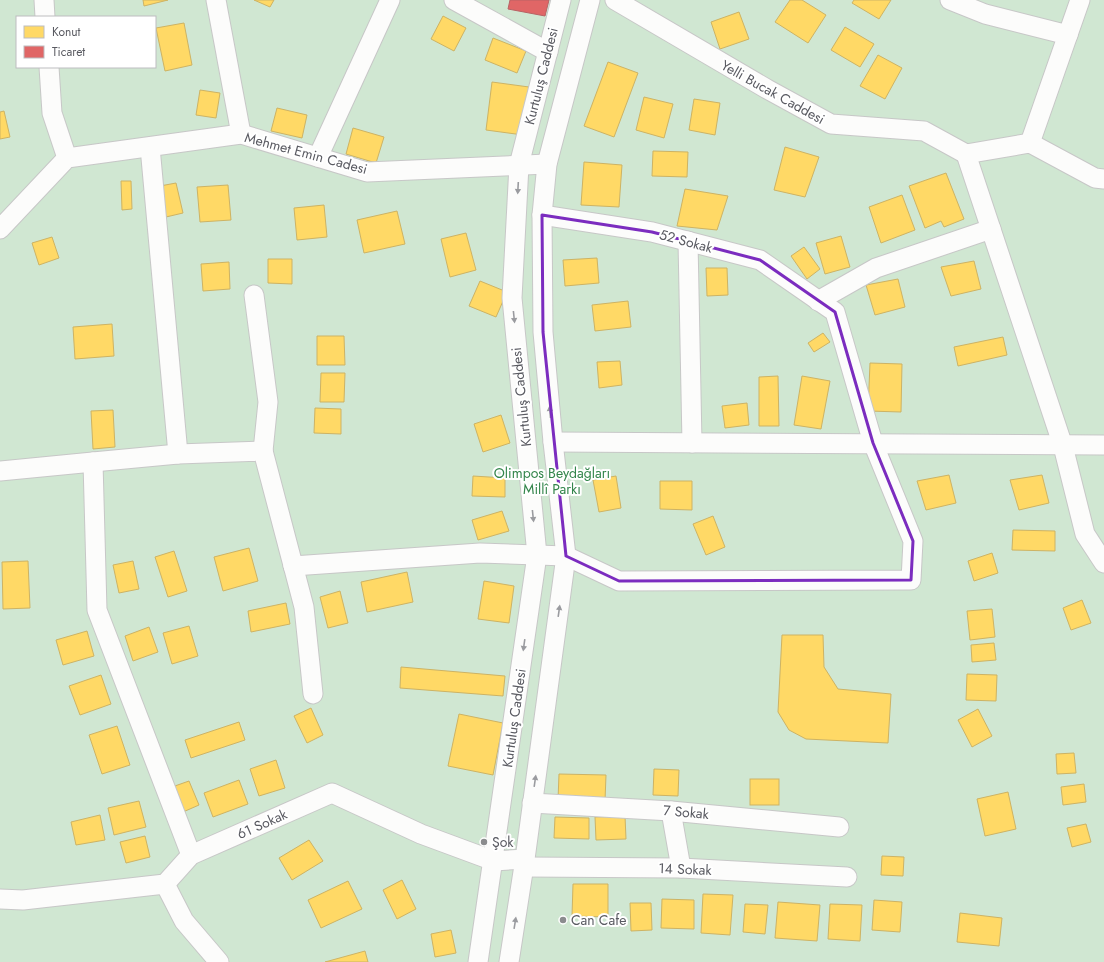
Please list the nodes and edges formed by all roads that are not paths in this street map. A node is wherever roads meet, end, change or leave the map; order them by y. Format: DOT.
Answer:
graph roads {
  1 [pos="44,0"];
  2 [pos="216,0"];
  3 [pos="390,0"];
  4 [pos="454,0"];
  5 [pos="561,0"];
  6 [pos="590,0"];
  7 [pos="618,0"];
  8 [pos="950,0"];
  9 [pos="1080,0"];
  10 [pos="45,16"];
  11 [pos="1068,35"];
  12 [pos="548,52"];
  13 [pos="49,68"];
  14 [pos="241,134"];
  15 [pos="1030,144"];
  16 [pos="150,147"];
  17 [pos="966,154"];
  18 [pos="318,157"];
  19 [pos="67,158"];
  20 [pos="547,164"];
  21 [pos="519,166"];
  22 [pos="1104,179"];
  23 [pos="542,215"];
  24 [pos="0,229"];
  25 [pos="992,230"];
  26 [pos="688,242"];
  27 [pos="254,295"];
  28 [pos="818,301"];
  29 [pos="553,442"];
  30 [pos="692,443"];
  31 [pos="873,443"];
  32 [pos="1104,445"];
  33 [pos="1063,446"];
  34 [pos="263,450"];
  35 [pos="178,454"];
  36 [pos="93,462"];
  37 [pos="0,471"];
  38 [pos="537,555"];
  39 [pos="566,556"];
  40 [pos="1104,563"];
  41 [pos="293,566"];
  42 [pos="313,694"];
  43 [pos="532,803"];
  44 [pos="671,811"];
  45 [pos="839,827"];
  46 [pos="191,855"];
  47 [pos="494,861"];
  48 [pos="524,863"];
  49 [pos="681,868"];
  50 [pos="847,878"];
  51 [pos="165,884"];
  52 [pos="0,899"];
  53 [pos="219,962"];
  54 [pos="478,962"];
  55 [pos="509,962"];
  1 -- 10 [label="street"];
  2 -- 14 [label="street"];
  3 -- 18 [label="street"];
  4 -- 12 [label="street"];
  5 -- 12 [label="street, Kurtuluş Caddesi"];
  6 -- 20 [label="street, Kurtuluş Caddesi"];
  7 -- 17 [label="street, Yelli Bucak Caddesi"];
  8 -- 11 [label="street"];
  9 -- 11 [label="street"];
  11 -- 15 [label="street"];
  12 -- 21 [label="street, Kurtuluş Caddesi"];
  13 -- 19 [label="street"];
  14 -- 16 [label="street, Mehmet Emin Cadesi"];
  14 -- 18 [label="street, Mehmet Emin Cadesi"];
  15 -- 17 [label="street"];
  15 -- 22 [label="street"];
  16 -- 19 [label="street, Mehmet Emin Cadesi"];
  16 -- 35 [label="street"];
  17 -- 25 [label="street"];
  18 -- 21 [label="street, Mehmet Emin Cadesi"];
  19 -- 24 [label="street"];
  20 -- 21 [label="street, Mehmet Emin Cadesi"];
  20 -- 23 [label="street, Kurtuluş Caddesi"];
  21 -- 38 [label="street, Kurtuluş Caddesi, one-way"];
  23 -- 26 [label="street, 52 Sokak"];
  29 -- 23 [label="street, Kurtuluş Caddesi, one-way"];
  25 -- 28 [label="street"];
  25 -- 33 [label="street"];
  26 -- 28 [label="street, 52 Sokak"];
  26 -- 30 [label="street"];
  27 -- 34 [label="street"];
  28 -- 31 [label="street, 52 Sokak"];
  29 -- 30 [label="street"];
  29 -- 39 [label="street, Kurtuluş Caddesi"];
  30 -- 31 [label="street"];
  31 -- 33 [label="street"];
  31 -- 39 [label="street"];
  32 -- 33 [label="street"];
  33 -- 40 [label="street"];
  34 -- 35 [label="street"];
  34 -- 41 [label="street"];
  35 -- 36 [label="street"];
  36 -- 37 [label="street"];
  36 -- 46 [label="street"];
  38 -- 39 [label="street"];
  38 -- 41 [label="street"];
  38 -- 47 [label="street, Kurtuluş Caddesi, one-way"];
  43 -- 39 [label="street, Kurtuluş Caddesi, one-way"];
  41 -- 42 [label="street"];
  43 -- 44 [label="street, 7 Sokak"];
  43 -- 48 [label="street, Kurtuluş Caddesi"];
  44 -- 45 [label="street, 7 Sokak"];
  44 -- 49 [label="street"];
  46 -- 47 [label="street, 61 Sokak"];
  46 -- 51 [label="street, 61 Sokak"];
  47 -- 48 [label="street, 61 Sokak"];
  47 -- 54 [label="street, Kurtuluş Caddesi"];
  48 -- 49 [label="street, 14 Sokak"];
  55 -- 48 [label="street, Kurtuluş Caddesi, one-way"];
  49 -- 50 [label="street, 14 Sokak"];
  51 -- 52 [label="street"];
  51 -- 53 [label="street"];
}
